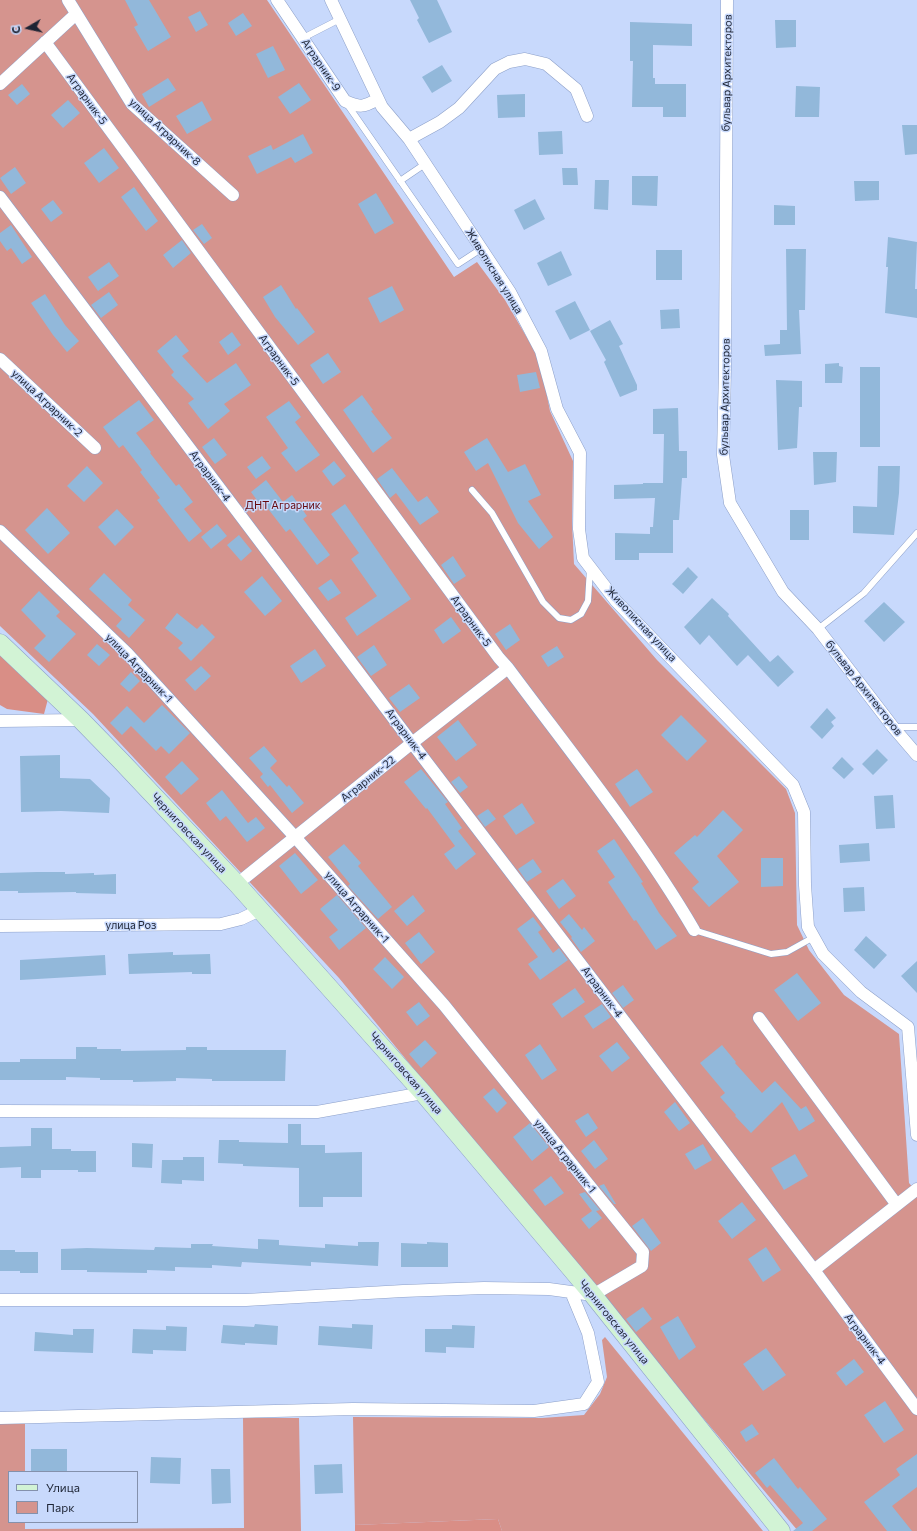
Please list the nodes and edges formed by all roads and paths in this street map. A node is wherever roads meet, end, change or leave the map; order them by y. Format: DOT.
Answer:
graph roads {
  1 [pos="68,0"];
  2 [pos="277,0"];
  3 [pos="330,0"];
  4 [pos="727,0"];
  5 [pos="76,14"];
  6 [pos="340,19"];
  7 [pos="303,38"];
  8 [pos="45,42"];
  9 [pos="0,84"];
  10 [pos="378,99"];
  11 [pos="345,101"];
  12 [pos="587,116"];
  13 [pos="409,139"];
  14 [pos="425,164"];
  15 [pos="400,181"];
  16 [pos="233,194"];
  17 [pos="0,197"];
  18 [pos="481,249"];
  19 [pos="0,359"];
  20 [pos="95,448"];
  21 [pos="472,490"];
  22 [pos="0,531"];
  23 [pos="917,533"];
  24 [pos="590,567"];
  25 [pos="818,629"];
  26 [pos="0,643"];
  27 [pos="504,672"];
  28 [pos="0,720"];
  29 [pos="81,720"];
  30 [pos="893,727"];
  31 [pos="917,727"];
  32 [pos="412,743"];
  33 [pos="917,755"];
  34 [pos="295,837"];
  35 [pos="237,884"];
  36 [pos="260,910"];
  37 [pos="0,926"];
  38 [pos="694,930"];
  39 [pos="814,938"];
  40 [pos="759,1018"];
  41 [pos="912,1027"];
  42 [pos="424,1093"];
  43 [pos="0,1112"];
  44 [pos="917,1135"];
  45 [pos="917,1189"];
  46 [pos="897,1205"];
  47 [pos="814,1270"];
  48 [pos="570,1292"];
  49 [pos="593,1295"];
  50 [pos="0,1300"];
  51 [pos="917,1409"];
  52 [pos="0,1418"];
  53 [pos="781,1531"];
  1 -- 5 [label="street, улица Аграрник-8"];
  2 -- 7 [label="street, Аграрник-9"];
  3 -- 6 [label="street, Живописная улица"];
  4 -- 25 [label="street, бульвар Архитекторов"];
  5 -- 8 [label="street"];
  5 -- 16 [label="street, улица Аграрник-8"];
  6 -- 7 [label="lane"];
  6 -- 10 [label="street, Живописная улица"];
  7 -- 11 [label="street, Аграрник-9"];
  8 -- 9 [label="street"];
  8 -- 27 [label="street, Аграрник-5"];
  10 -- 11 [label="street, Аграрник-9"];
  10 -- 13 [label="street, Живописная улица"];
  11 -- 15 [label="lane"];
  12 -- 13 [label="street"];
  13 -- 14 [label="street, Живописная улица"];
  14 -- 15 [label="lane"];
  14 -- 18 [label="street, Живописная улица"];
  15 -- 18 [label="lane"];
  17 -- 32 [label="street, Аграрник-4"];
  18 -- 24 [label="street, Живописная улица"];
  19 -- 20 [label="street, улица Аграрник-2"];
  21 -- 24 [label="lane"];
  22 -- 34 [label="street, улица Аграрник-1"];
  23 -- 25 [label="lane"];
  24 -- 39 [label="street, Живописная улица"];
  25 -- 30 [label="street, бульвар Архитекторов"];
  26 -- 29 [label="street, Черниговская улица"];
  27 -- 32 [label="street, Аграрник-22"];
  27 -- 38 [label="street, Аграрник-5"];
  28 -- 29 [label="street"];
  29 -- 35 [label="street, Черниговская улица"];
  30 -- 31 [label="lane"];
  30 -- 33 [label="street, бульвар Архитекторов"];
  32 -- 34 [label="street, Аграрник-22"];
  32 -- 47 [label="street, Аграрник-4"];
  34 -- 35 [label="street, Аграрник-22"];
  34 -- 49 [label="street, улица Аграрник-1"];
  35 -- 36 [label="street, Черниговская улица"];
  36 -- 37 [label="street, улица Роз"];
  36 -- 42 [label="street, Черниговская улица"];
  38 -- 39 [label="lane"];
  39 -- 41 [label="street, Живописная улица"];
  40 -- 46 [label="street"];
  41 -- 44 [label="street, Живописная улица"];
  42 -- 43 [label="street"];
  42 -- 49 [label="street, Черниговская улица"];
  45 -- 46 [label="street"];
  46 -- 47 [label="street"];
  47 -- 51 [label="street, Аграрник-4"];
  48 -- 49 [label="street"];
  48 -- 50 [label="street"];
  48 -- 52 [label="street"];
  49 -- 53 [label="street, Черниговская улица"];
}
